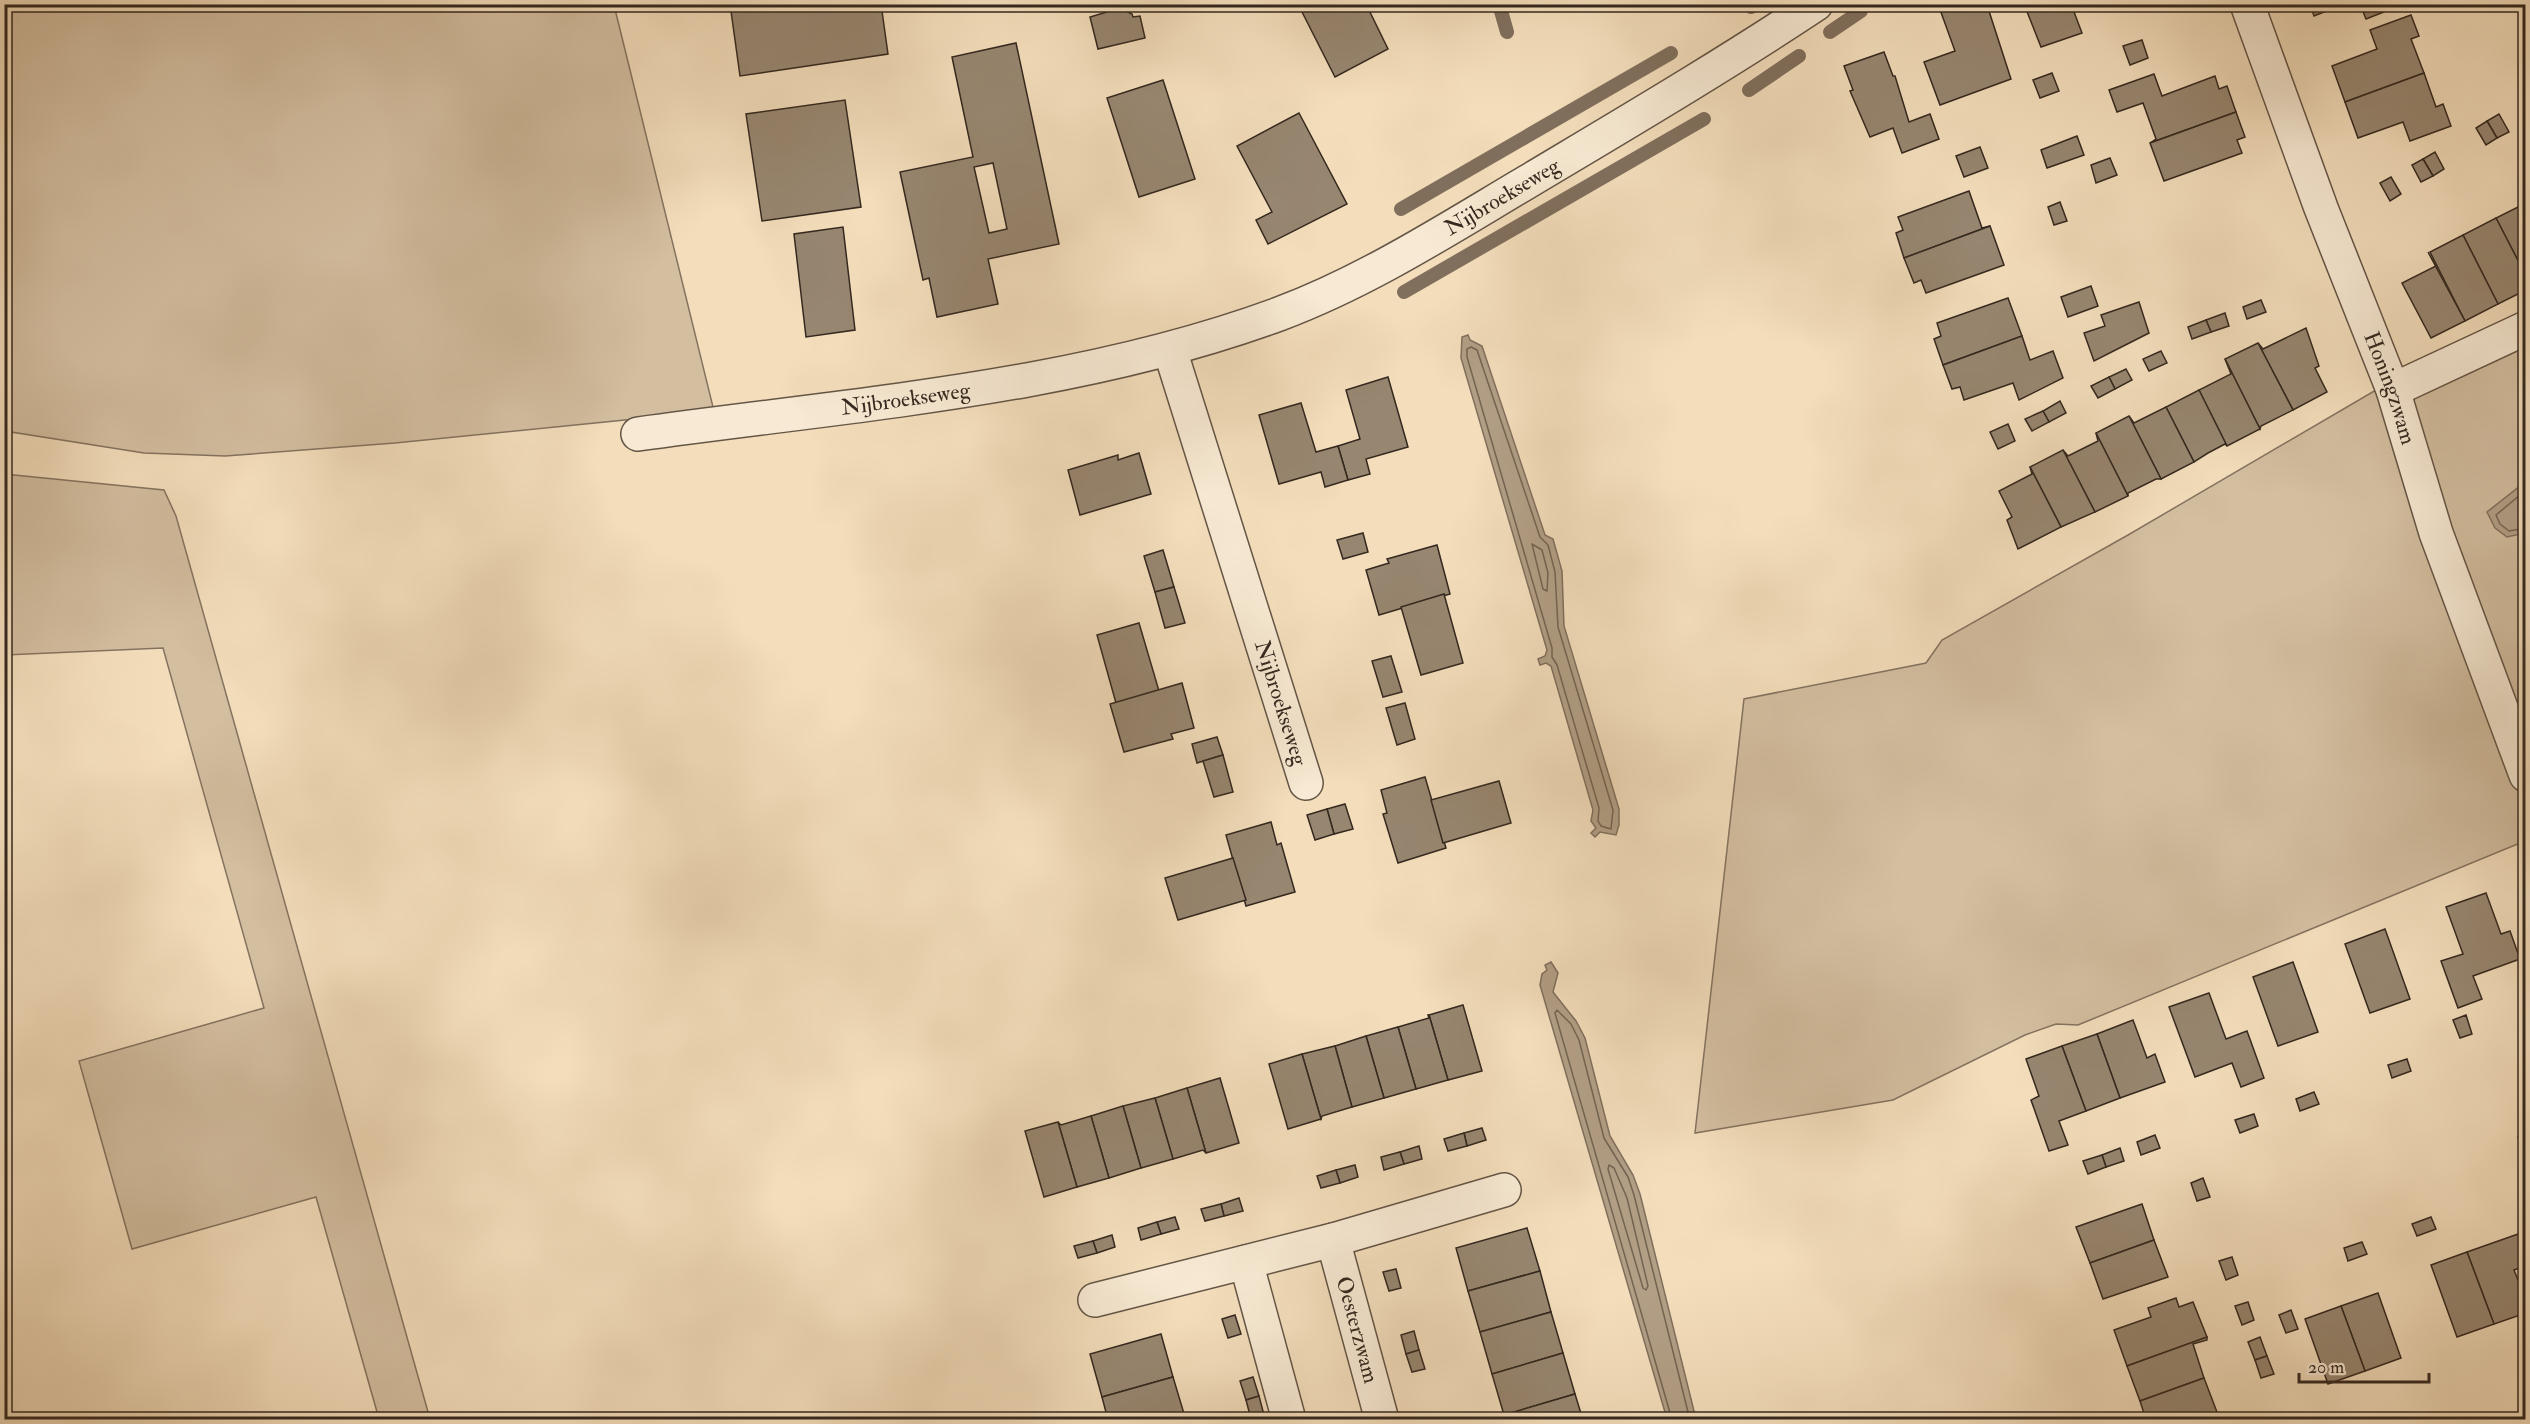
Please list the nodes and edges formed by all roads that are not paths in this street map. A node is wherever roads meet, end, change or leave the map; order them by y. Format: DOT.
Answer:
graph roads {
  1 [pos="1816,4"];
  2 [pos="2247,4"];
  3 [pos="2526,328"];
  4 [pos="1170,350"];
  5 [pos="2393,390"];
  6 [pos="638,434"];
  7 [pos="2526,775"];
  8 [pos="1306,783"];
  9 [pos="1504,1191"];
  10 [pos="1333,1240"];
  11 [pos="1246,1262"];
  12 [pos="1095,1300"];
  13 [pos="1289,1419"];
  14 [pos="1382,1419"];
  1 -- 4 [label="street, Nijbroekseweg"];
  2 -- 5 [label="street, Honingzwam"];
  3 -- 5 [label="street"];
  4 -- 6 [label="street, Nijbroekseweg"];
  4 -- 8 [label="street, Nijbroekseweg"];
  5 -- 7 [label="street, Honingzwam"];
  9 -- 10 [label="street"];
  10 -- 11 [label="street"];
  10 -- 14 [label="street, Oesterzwam"];
  11 -- 12 [label="street"];
  11 -- 13 [label="street"];
}
